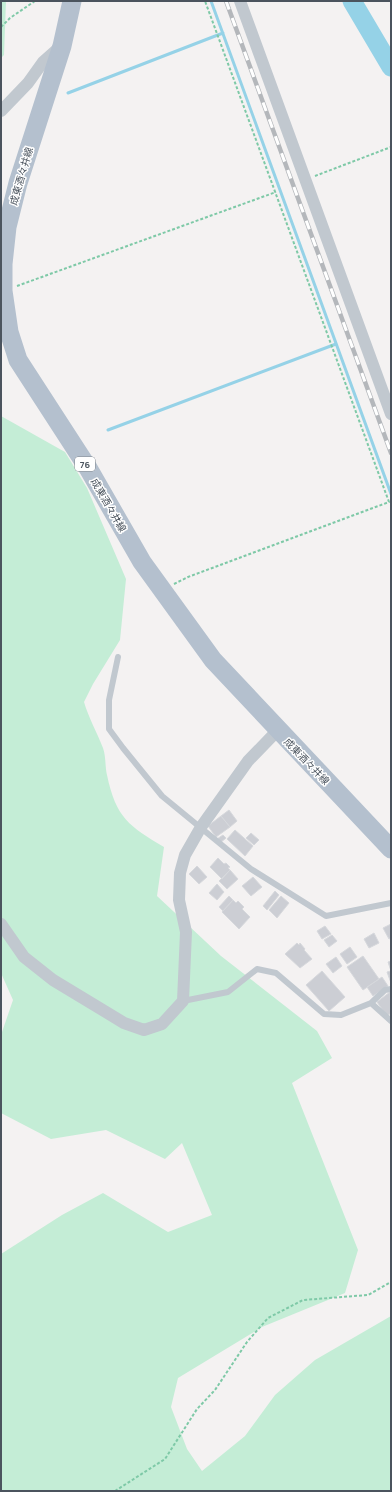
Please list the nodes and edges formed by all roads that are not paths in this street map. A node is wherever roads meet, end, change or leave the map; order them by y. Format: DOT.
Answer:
graph roads {
  1 [pos="72,1"];
  2 [pos="240,1"];
  3 [pos="62,46"];
  4 [pos="1,111"];
  5 [pos="3,304"];
  6 [pos="391,414"];
  7 [pos="118,657"];
  8 [pos="278,730"];
  9 [pos="201,827"];
  10 [pos="391,849"];
  11 [pos="391,903"];
  12 [pos="1,924"];
  13 [pos="391,989"];
  14 [pos="183,1001"];
  15 [pos="371,1003"];
  16 [pos="391,1021"];
  1 -- 3 [label="main road, 成東酒々井線 / 76"];
  2 -- 6 [label="street"];
  3 -- 4 [label="street"];
  3 -- 5 [label="main road, 成東酒々井線 / 76"];
  5 -- 8 [label="main road, 成東酒々井線 / 76"];
  7 -- 9 [label="lane"];
  8 -- 9 [label="street"];
  8 -- 10 [label="main road, 成東酒々井線 / 76"];
  9 -- 11 [label="lane"];
  9 -- 14 [label="street"];
  12 -- 14 [label="street"];
  13 -- 15 [label="lane"];
  14 -- 15 [label="lane"];
  15 -- 16 [label="lane"];
}
